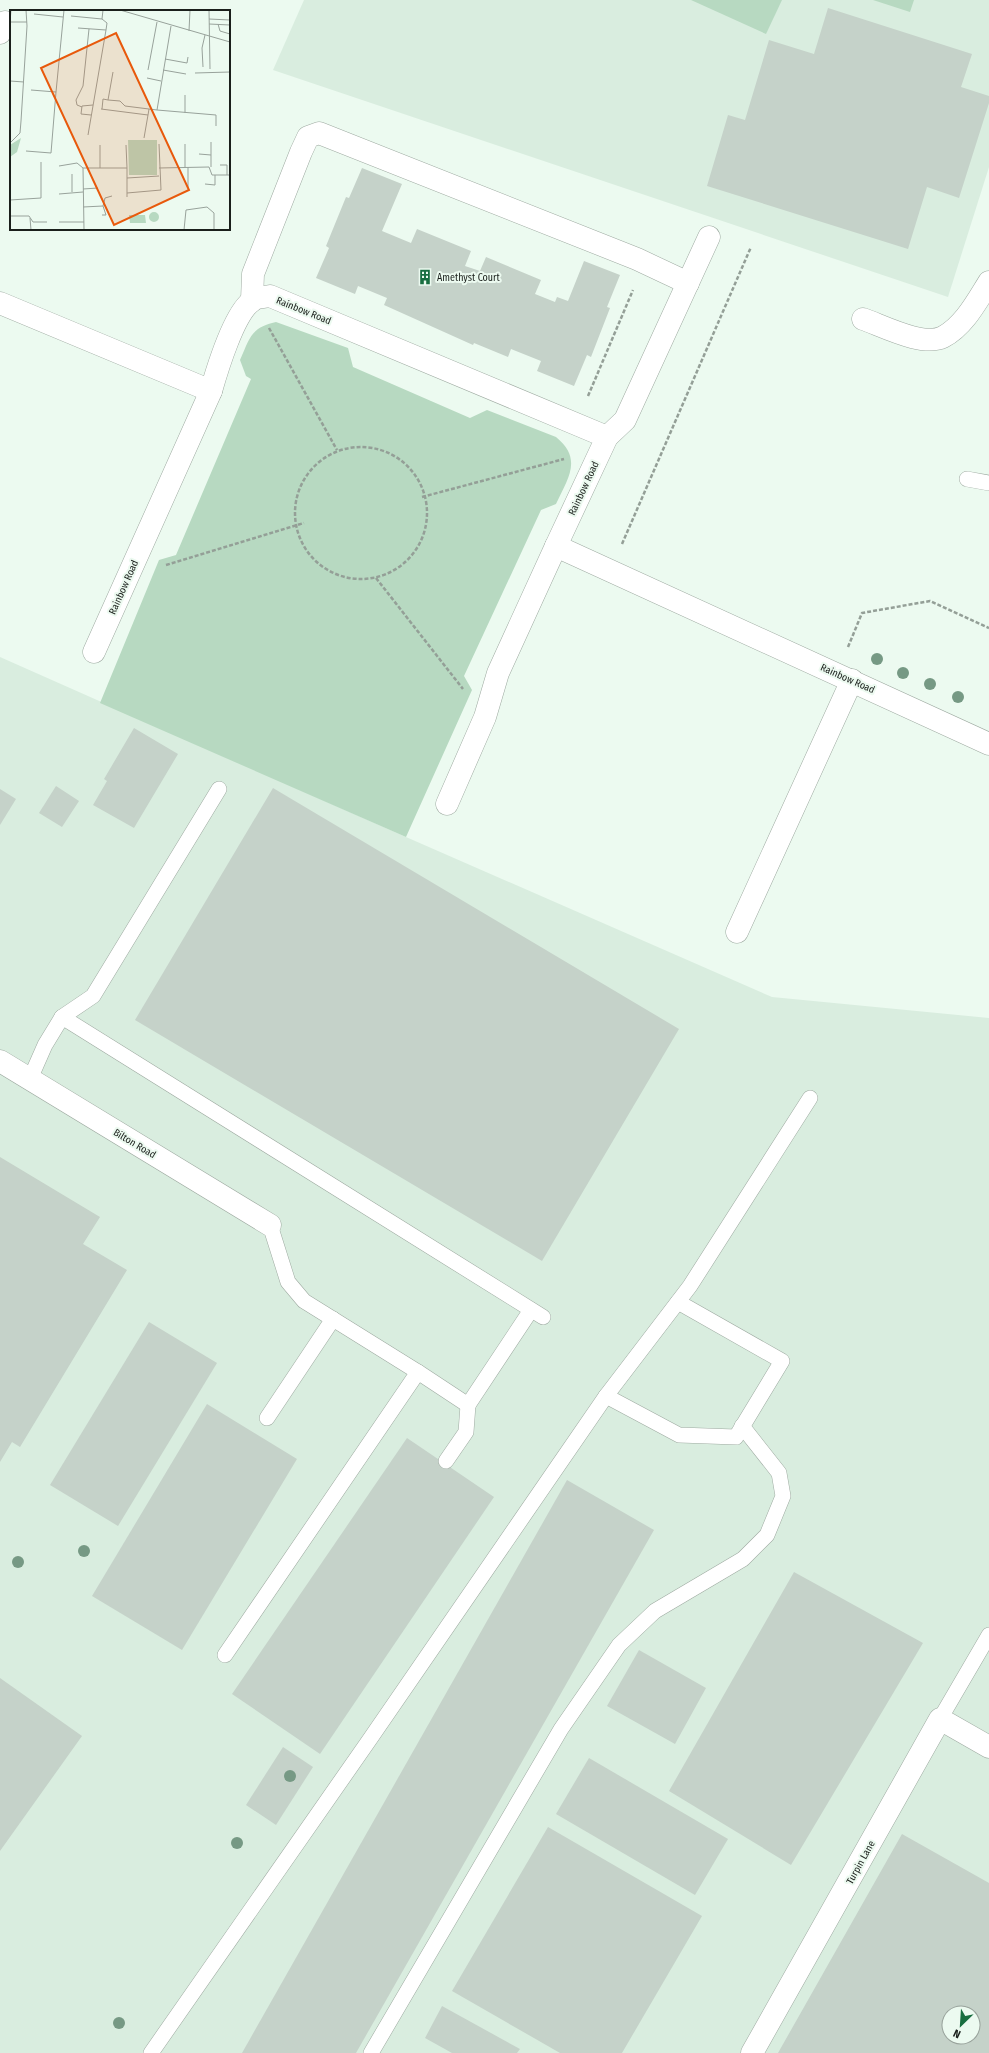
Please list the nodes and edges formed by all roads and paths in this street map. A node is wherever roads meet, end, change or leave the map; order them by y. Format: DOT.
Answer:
graph roads {
  1 [pos="709,237"];
  2 [pos="751,247"];
  3 [pos="645,262"];
  4 [pos="989,282"];
  5 [pos="688,283"];
  6 [pos="252,300"];
  7 [pos="0,303"];
  8 [pos="863,319"];
  9 [pos="211,391"];
  10 [pos="576,424"];
  11 [pos="604,443"];
  12 [pos="337,450"];
  13 [pos="967,479"];
  14 [pos="989,483"];
  15 [pos="424,496"];
  16 [pos="304,523"];
  17 [pos="295,524"];
  18 [pos="556,546"];
  19 [pos="610,570"];
  20 [pos="128,578"];
  21 [pos="376,578"];
  22 [pos="989,628"];
  23 [pos="94,652"];
  24 [pos="844,677"];
  25 [pos="485,717"];
  26 [pos="989,744"];
  27 [pos="219,789"];
  28 [pos="447,804"];
  29 [pos="737,932"];
  30 [pos="62,1017"];
  31 [pos="0,1061"];
  32 [pos="30,1079"];
  33 [pos="810,1098"];
  34 [pos="270,1225"];
  35 [pos="678,1302"];
  36 [pos="333,1319"];
  37 [pos="418,1372"];
  38 [pos="606,1396"];
  39 [pos="468,1405"];
  40 [pos="267,1418"];
  41 [pos="742,1426"];
  42 [pos="446,1461"];
  43 [pos="989,1635"];
  44 [pos="225,1655"];
  45 [pos="940,1719"];
  46 [pos="989,1747"];
  47 [pos="151,2053"];
  48 [pos="371,2053"];
  49 [pos="752,2053"];
  1 -- 5 [label="street"];
  2 -- 19 [label="path"];
  3 -- 5 [label="street"];
  3 -- 6 [label="street"];
  3 -- 10 [label="path"];
  4 -- 8 [label="street"];
  5 -- 11 [label="street"];
  6 -- 9 [label="street, Rainbow Road"];
  6 -- 10 [label="street, Rainbow Road"];
  6 -- 12 [label="path"];
  7 -- 9 [label="street"];
  9 -- 20 [label="street, Rainbow Road"];
  10 -- 11 [label="street, Rainbow Road"];
  11 -- 15 [label="path"];
  11 -- 18 [label="street, Rainbow Road"];
  12 -- 15 [label="path"];
  12 -- 17 [label="path"];
  13 -- 14 [label="lane"];
  15 -- 21 [label="path"];
  16 -- 17 [label="path"];
  17 -- 20 [label="path"];
  17 -- 21 [label="path"];
  18 -- 19 [label="street, Rainbow Road"];
  18 -- 25 [label="street"];
  19 -- 24 [label="street, Rainbow Road"];
  20 -- 23 [label="street, Rainbow Road"];
  21 -- 25 [label="path"];
  22 -- 24 [label="path"];
  24 -- 26 [label="street, Rainbow Road"];
  24 -- 29 [label="street"];
  25 -- 28 [label="street"];
  27 -- 30 [label="lane"];
  30 -- 32 [label="lane"];
  30 -- 39 [label="lane"];
  31 -- 32 [label="street, Bilton Road"];
  32 -- 34 [label="street, Bilton Road"];
  33 -- 35 [label="lane"];
  34 -- 36 [label="lane"];
  35 -- 38 [label="lane"];
  35 -- 41 [label="lane"];
  36 -- 37 [label="lane"];
  36 -- 40 [label="lane"];
  37 -- 39 [label="lane"];
  37 -- 44 [label="lane"];
  38 -- 41 [label="lane"];
  38 -- 47 [label="lane"];
  39 -- 42 [label="lane"];
  41 -- 48 [label="lane"];
  43 -- 45 [label="lane"];
  45 -- 46 [label="street"];
  45 -- 49 [label="street, Turpin Lane"];
}
